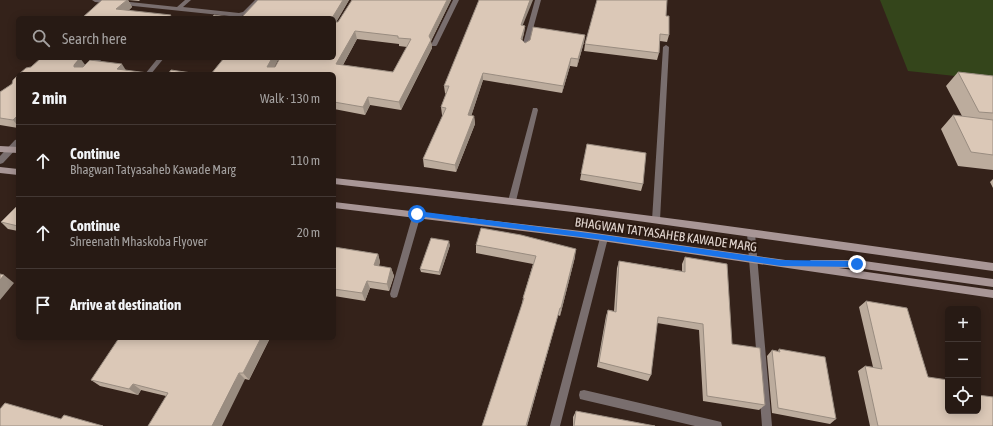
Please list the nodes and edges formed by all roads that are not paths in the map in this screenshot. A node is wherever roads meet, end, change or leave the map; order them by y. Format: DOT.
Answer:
graph roads {
  1 [pos="95,0"];
  2 [pos="144,0"];
  3 [pos="188,0"];
  4 [pos="258,0"];
  5 [pos="456,0"];
  6 [pos="538,0"];
  7 [pos="115,1"];
  8 [pos="139,4"];
  9 [pos="151,6"];
  10 [pos="178,9"];
  11 [pos="200,12"];
  12 [pos="143,14"];
  13 [pos="197,16"];
  14 [pos="434,45"];
  15 [pos="526,47"];
  16 [pos="666,47"];
  17 [pos="98,60"];
  18 [pos="159,60"];
  19 [pos="86,72"];
  20 [pos="150,72"];
  21 [pos="535,110"];
  22 [pos="0,149"];
  23 [pos="14,150"];
  24 [pos="0,161"];
  25 [pos="0,170"];
  26 [pos="16,172"];
  27 [pos="336,181"];
  28 [pos="512,200"];
  29 [pos="336,205"];
  30 [pos="417,214"];
  31 [pos="656,220"];
  32 [pos="751,233"];
  33 [pos="604,238"];
  34 [pos="754,259"];
  35 [pos="781,263"];
  36 [pos="993,267"];
  37 [pos="993,283"];
  38 [pos="394,294"];
  39 [pos="993,294"];
  40 [pos="584,395"];
  41 [pos="555,426"];
  42 [pos="717,426"];
  43 [pos="767,426"];
  1 -- 7 [label="street"];
  2 -- 8 [label="street"];
  3 -- 10 [label="street"];
  4 -- 11 [label="street"];
  5 -- 14 [label="street"];
  6 -- 15 [label="street"];
  7 -- 8 [label="street"];
  8 -- 9 [label="street"];
  9 -- 10 [label="street"];
  9 -- 12 [label="street"];
  10 -- 11 [label="street"];
  11 -- 13 [label="street"];
  16 -- 31 [label="street"];
  17 -- 19 [label="street"];
  18 -- 20 [label="street"];
  21 -- 28 [label="street"];
  22 -- 23 [label="street"];
  23 -- 24 [label="street"];
  25 -- 26 [label="street"];
  27 -- 28 [label="street, BHAGWAN TATYASAHEB KAWADE MARG"];
  28 -- 31 [label="street, BHAGWAN TATYASAHEB KAWADE MARG"];
  29 -- 30 [label="street, BHAGWAN TATYASAHEB KAWADE MARG"];
  30 -- 33 [label="street, BHAGWAN TATYASAHEB KAWADE MARG"];
  30 -- 38 [label="street"];
  31 -- 32 [label="street, BHAGWAN TATYASAHEB KAWADE MARG"];
  32 -- 34 [label="street"];
  32 -- 36 [label="street, BHAGWAN TATYASAHEB KAWADE MARG"];
  33 -- 34 [label="street, BHAGWAN TATYASAHEB KAWADE MARG"];
  33 -- 41 [label="street"];
  34 -- 35 [label="street, BHAGWAN TATYASAHEB KAWADE MARG"];
  34 -- 43 [label="street"];
  35 -- 37 [label="street"];
  35 -- 39 [label="street, BHAGWAN TATYASAHEB KAWADE MARG"];
  40 -- 42 [label="street"];
}
